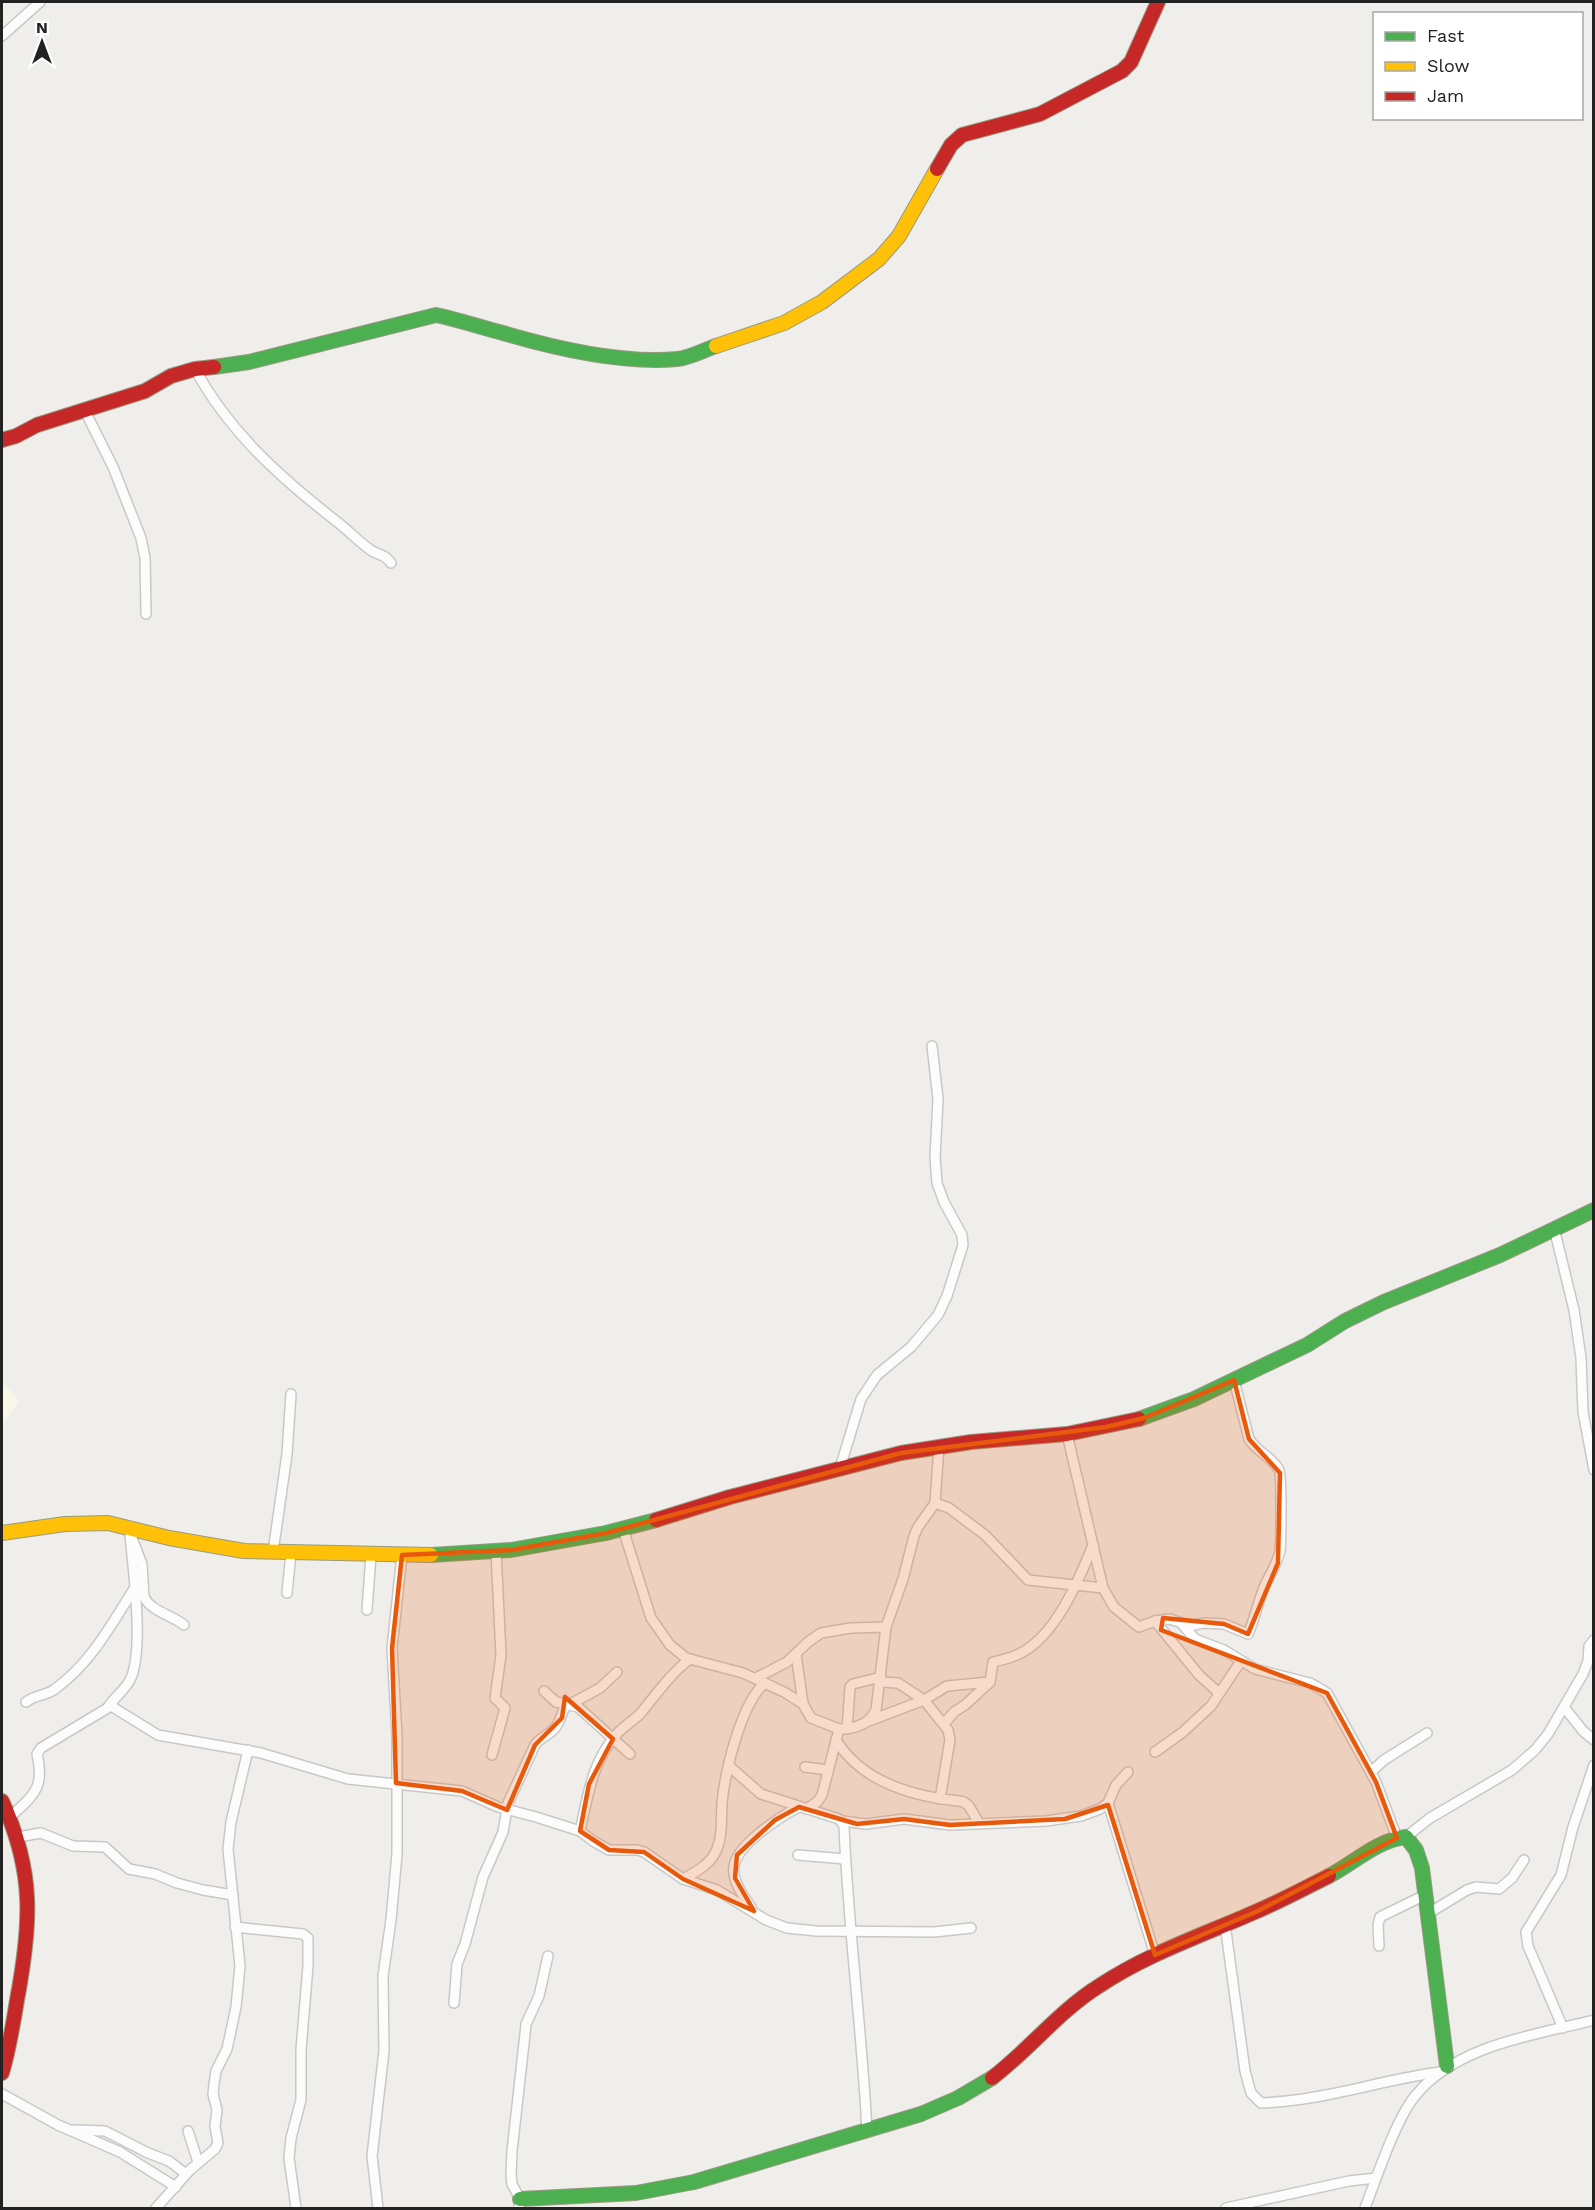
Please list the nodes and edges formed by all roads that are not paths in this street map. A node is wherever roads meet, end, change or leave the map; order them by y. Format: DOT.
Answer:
graph roads {
  1 [pos="40,2"];
  2 [pos="1158,2"];
  3 [pos="2,36"];
  4 [pos="195,369"];
  5 [pos="86,411"];
  6 [pos="2,440"];
  7 [pos="391,563"];
  8 [pos="146,614"];
  9 [pos="932,1046"];
  10 [pos="1593,1210"];
  11 [pos="1554,1228"];
  12 [pos="1234,1380"];
  13 [pos="291,1394"];
  14 [pos="1067,1434"];
  15 [pos="939,1446"];
  16 [pos="1592,1457"];
  17 [pos="840,1468"];
  18 [pos="1593,1470"];
  19 [pos="935,1503"];
  20 [pos="623,1529"];
  21 [pos="127,1531"];
  22 [pos="2,1533"];
  23 [pos="1093,1545"];
  24 [pos="496,1551"];
  25 [pos="273,1552"];
  26 [pos="291,1553"];
  27 [pos="371,1555"];
  28 [pos="402,1555"];
  29 [pos="1077,1586"];
  30 [pos="1104,1588"];
  31 [pos="134,1589"];
  32 [pos="287,1593"];
  33 [pos="367,1610"];
  34 [pos="1155,1621"];
  35 [pos="1180,1622"];
  36 [pos="184,1625"];
  37 [pos="886,1627"];
  38 [pos="1593,1640"];
  39 [pos="796,1654"];
  40 [pos="690,1659"];
  41 [pos="1241,1661"];
  42 [pos="617,1672"];
  43 [pos="760,1680"];
  44 [pos="881,1680"];
  45 [pos="990,1682"];
  46 [pos="544,1691"];
  47 [pos="1219,1693"];
  48 [pos="924,1700"];
  49 [pos="26,1702"];
  50 [pos="569,1704"];
  51 [pos="803,1704"];
  52 [pos="108,1707"];
  53 [pos="1564,1707"];
  54 [pos="869,1721"];
  55 [pos="944,1724"];
  56 [pos="843,1729"];
  57 [pos="1427,1733"];
  58 [pos="613,1738"];
  59 [pos="836,1740"];
  60 [pos="1593,1740"];
  61 [pos="248,1750"];
  62 [pos="1155,1752"];
  63 [pos="630,1754"];
  64 [pos="492,1755"];
  65 [pos="1593,1765"];
  66 [pos="729,1766"];
  67 [pos="805,1767"];
  68 [pos="828,1770"];
  69 [pos="1128,1772"];
  70 [pos="1371,1772"];
  71 [pos="396,1783"];
  72 [pos="940,1798"];
  73 [pos="2,1801"];
  74 [pos="1108,1803"];
  75 [pos="803,1808"];
  76 [pos="507,1810"];
  77 [pos="10,1817"];
  78 [pos="842,1821"];
  79 [pos="979,1822"];
  80 [pos="580,1831"];
  81 [pos="18,1837"];
  82 [pos="1401,1838"];
  83 [pos="798,1854"];
  84 [pos="845,1859"];
  85 [pos="1524,1860"];
  86 [pos="683,1879"];
  87 [pos="1426,1894"];
  88 [pos="233,1895"];
  89 [pos="754,1911"];
  90 [pos="1429,1913"];
  91 [pos="1225,1924"];
  92 [pos="236,1927"];
  93 [pos="971,1928"];
  94 [pos="850,1931"];
  95 [pos="1379,1947"];
  96 [pos="1155,1955"];
  97 [pos="548,1956"];
  98 [pos="454,2003"];
  99 [pos="1593,2020"];
  100 [pos="1563,2028"];
  101 [pos="1444,2069"];
  102 [pos="2,2073"];
  103 [pos="2,2094"];
  104 [pos="71,2130"];
  105 [pos="188,2131"];
  106 [pos="867,2131"];
  107 [pos="198,2162"];
  108 [pos="186,2174"];
  109 [pos="1377,2178"];
  110 [pos="176,2187"];
  111 [pos="519,2204"];
  112 [pos="156,2208"];
  113 [pos="296,2208"];
  114 [pos="378,2208"];
  115 [pos="1226,2208"];
  116 [pos="1365,2208"];
  1 -- 3 [label="street"];
  2 -- 4 [label="street"];
  4 -- 5 [label="street"];
  4 -- 7 [label="street"];
  5 -- 6 [label="street"];
  5 -- 8 [label="street"];
  9 -- 17 [label="street"];
  10 -- 11 [label="street"];
  11 -- 12 [label="street"];
  11 -- 16 [label="street"];
  12 -- 14 [label="street"];
  12 -- 35 [label="street"];
  13 -- 25 [label="street"];
  14 -- 15 [label="street"];
  14 -- 23 [label="street"];
  15 -- 17 [label="street"];
  15 -- 19 [label="street"];
  16 -- 18 [label="street"];
  17 -- 20 [label="street"];
  19 -- 29 [label="street"];
  19 -- 37 [label="street"];
  20 -- 24 [label="street"];
  20 -- 40 [label="street"];
  21 -- 22 [label="street"];
  21 -- 25 [label="street"];
  21 -- 31 [label="street"];
  21 -- 36 [label="street"];
  23 -- 29 [label="street"];
  23 -- 30 [label="street"];
  24 -- 28 [label="street"];
  24 -- 64 [label="street"];
  25 -- 26 [label="street"];
  26 -- 27 [label="street"];
  26 -- 32 [label="street"];
  27 -- 28 [label="street"];
  27 -- 33 [label="street"];
  28 -- 71 [label="street"];
  29 -- 30 [label="street"];
  29 -- 45 [label="street"];
  30 -- 34 [label="street"];
  31 -- 49 [label="street"];
  31 -- 52 [label="street"];
  34 -- 35 [label="street"];
  34 -- 47 [label="street"];
  35 -- 41 [label="street"];
  37 -- 39 [label="street"];
  37 -- 44 [label="street"];
  38 -- 53 [label="street"];
  39 -- 43 [label="street"];
  39 -- 51 [label="street"];
  40 -- 43 [label="street"];
  40 -- 58 [label="street"];
  41 -- 47 [label="street"];
  41 -- 70 [label="street"];
  42 -- 50 [label="street"];
  43 -- 51 [label="street"];
  43 -- 66 [label="street"];
  44 -- 48 [label="street"];
  44 -- 54 [label="street"];
  44 -- 56 [label="street"];
  45 -- 48 [label="street"];
  45 -- 55 [label="street"];
  46 -- 50 [label="street"];
  47 -- 62 [label="street"];
  48 -- 54 [label="street"];
  48 -- 55 [label="street"];
  50 -- 58 [label="street"];
  50 -- 76 [label="street"];
  51 -- 56 [label="street"];
  52 -- 61 [label="street"];
  52 -- 77 [label="street"];
  53 -- 60 [label="street"];
  53 -- 82 [label="street"];
  54 -- 56 [label="street"];
  55 -- 72 [label="street"];
  56 -- 59 [label="street"];
  57 -- 70 [label="street"];
  58 -- 63 [label="street"];
  58 -- 80 [label="street"];
  59 -- 68 [label="street"];
  59 -- 72 [label="street"];
  61 -- 71 [label="street"];
  61 -- 88 [label="street"];
  65 -- 100 [label="street"];
  66 -- 75 [label="street"];
  66 -- 86 [label="street"];
  67 -- 68 [label="street"];
  68 -- 75 [label="street"];
  69 -- 74 [label="street"];
  70 -- 82 [label="street"];
  71 -- 76 [label="street"];
  71 -- 114 [label="street"];
  72 -- 79 [label="street"];
  73 -- 77 [label="street"];
  74 -- 79 [label="street"];
  74 -- 96 [label="street"];
  75 -- 78 [label="street"];
  75 -- 89 [label="street"];
  76 -- 80 [label="street"];
  76 -- 98 [label="street"];
  77 -- 81 [label="street"];
  78 -- 79 [label="street"];
  78 -- 84 [label="street"];
  80 -- 86 [label="street"];
  81 -- 88 [label="street"];
  81 -- 102 [label="street"];
  82 -- 87 [label="street"];
  82 -- 91 [label="street"];
  83 -- 84 [label="street"];
  84 -- 94 [label="street"];
  85 -- 90 [label="street"];
  86 -- 89 [label="street"];
  87 -- 90 [label="street"];
  87 -- 95 [label="street"];
  88 -- 92 [label="street"];
  89 -- 94 [label="street"];
  90 -- 101 [label="street"];
  91 -- 96 [label="street"];
  91 -- 101 [label="street"];
  92 -- 107 [label="street"];
  92 -- 113 [label="street"];
  93 -- 94 [label="street"];
  94 -- 106 [label="street"];
  96 -- 106 [label="street"];
  97 -- 111 [label="street"];
  99 -- 100 [label="street"];
  100 -- 101 [label="street"];
  101 -- 109 [label="street"];
  103 -- 104 [label="street"];
  104 -- 108 [label="street"];
  104 -- 110 [label="street"];
  105 -- 107 [label="street"];
  106 -- 111 [label="street"];
  107 -- 108 [label="street"];
  108 -- 110 [label="street"];
  109 -- 115 [label="street"];
  109 -- 116 [label="street"];
  110 -- 112 [label="street"];
}
